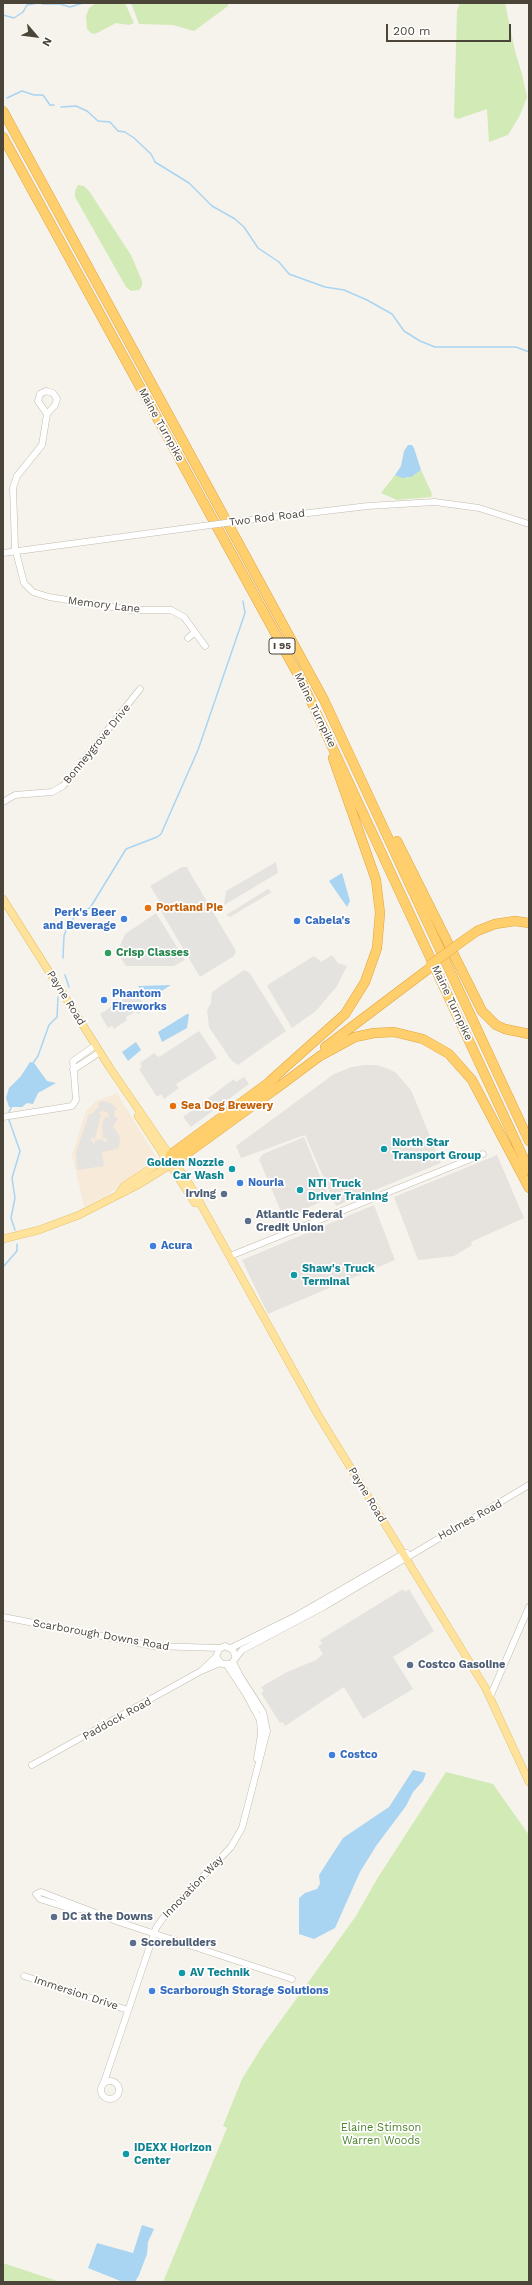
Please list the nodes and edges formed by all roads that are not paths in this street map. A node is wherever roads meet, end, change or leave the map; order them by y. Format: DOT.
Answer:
graph roads {
  1 [pos="3,111"];
  2 [pos="3,137"];
  3 [pos="47,414"];
  4 [pos="529,524"];
  5 [pos="16,552"];
  6 [pos="3,553"];
  7 [pos="195,632"];
  8 [pos="188,638"];
  9 [pos="205,646"];
  10 [pos="140,689"];
  11 [pos="315,709"];
  12 [pos="371,800"];
  13 [pos="3,802"];
  14 [pos="3,899"];
  15 [pos="529,924"];
  16 [pos="430,966"];
  17 [pos="529,1034"];
  18 [pos="96,1045"];
  19 [pos="100,1052"];
  20 [pos="73,1070"];
  21 [pos="270,1081"];
  22 [pos="273,1091"];
  23 [pos="3,1117"];
  24 [pos="529,1141"];
  25 [pos="483,1154"];
  26 [pos="170,1160"];
  27 [pos="529,1170"];
  28 [pos="529,1188"];
  29 [pos="3,1239"];
  30 [pos="230,1256"];
  31 [pos="529,1485"];
  32 [pos="407,1555"];
  33 [pos="529,1607"];
  34 [pos="3,1617"];
  35 [pos="231,1648"];
  36 [pos="218,1653"];
  37 [pos="234,1659"];
  38 [pos="224,1664"];
  39 [pos="201,1671"];
  40 [pos="490,1696"];
  41 [pos="257,1762"];
  42 [pos="32,1765"];
  43 [pos="529,1782"];
  44 [pos="82,1909"];
  45 [pos="154,1934"];
  46 [pos="24,1976"];
  47 [pos="292,1979"];
  48 [pos="128,2010"];
  49 [pos="104,2082"];
  1 -- 12 [label="highway, Maine Turnpike / I 95"];
  2 -- 11 [label="highway, Maine Turnpike / I 95"];
  3 -- 5 [label="street, Memory Lane"];
  4 -- 5 [label="street, Two Rod Road, bridge"];
  5 -- 6 [label="street, Two Rod Road"];
  5 -- 7 [label="street, Memory Lane"];
  7 -- 8 [label="street"];
  7 -- 9 [label="street, Memory Lane"];
  10 -- 13 [label="street, Bonneygrove Drive"];
  11 -- 21 [label="highway"];
  11 -- 27 [label="highway, Maine Turnpike / I 95"];
  12 -- 17 [label="highway"];
  12 -- 24 [label="highway, Maine Turnpike / I 95"];
  14 -- 18 [label="main road, Payne Road"];
  15 -- 16 [label="highway, bridge"];
  16 -- 21 [label="highway"];
  16 -- 22 [label="highway"];
  18 -- 19 [label="main road, Payne Road"];
  18 -- 20 [label="street"];
  19 -- 20 [label="street"];
  19 -- 26 [label="main road, Payne Road"];
  20 -- 23 [label="street"];
  21 -- 26 [label="highway"];
  22 -- 26 [label="highway"];
  22 -- 28 [label="highway"];
  25 -- 30 [label="street"];
  26 -- 29 [label="main road"];
  26 -- 30 [label="main road, Payne Road"];
  30 -- 32 [label="main road, Payne Road"];
  31 -- 32 [label="street, Holmes Road"];
  32 -- 35 [label="street"];
  32 -- 37 [label="street"];
  32 -- 40 [label="main road, Payne Road"];
  33 -- 40 [label="street"];
  34 -- 36 [label="street, Scarborough Downs Road"];
  35 -- 36 [label="street, Scarborough Downs Road"];
  35 -- 37 [label="street, Innovation Way"];
  36 -- 38 [label="street, Innovation Way"];
  36 -- 39 [label="street, Paddock Road"];
  37 -- 38 [label="street, Paddock Road"];
  37 -- 41 [label="street, Innovation Way"];
  38 -- 39 [label="street, Paddock Road"];
  38 -- 41 [label="street, Innovation Way"];
  39 -- 42 [label="street, Paddock Road"];
  40 -- 43 [label="main road, Payne Road"];
  41 -- 45 [label="street, Innovation Way"];
  44 -- 44 [label="street"];
  44 -- 45 [label="street"];
  45 -- 47 [label="street"];
  45 -- 48 [label="street, Innovation Way"];
  46 -- 48 [label="street, Immersion Drive"];
  48 -- 49 [label="street, Innovation Way"];
}
